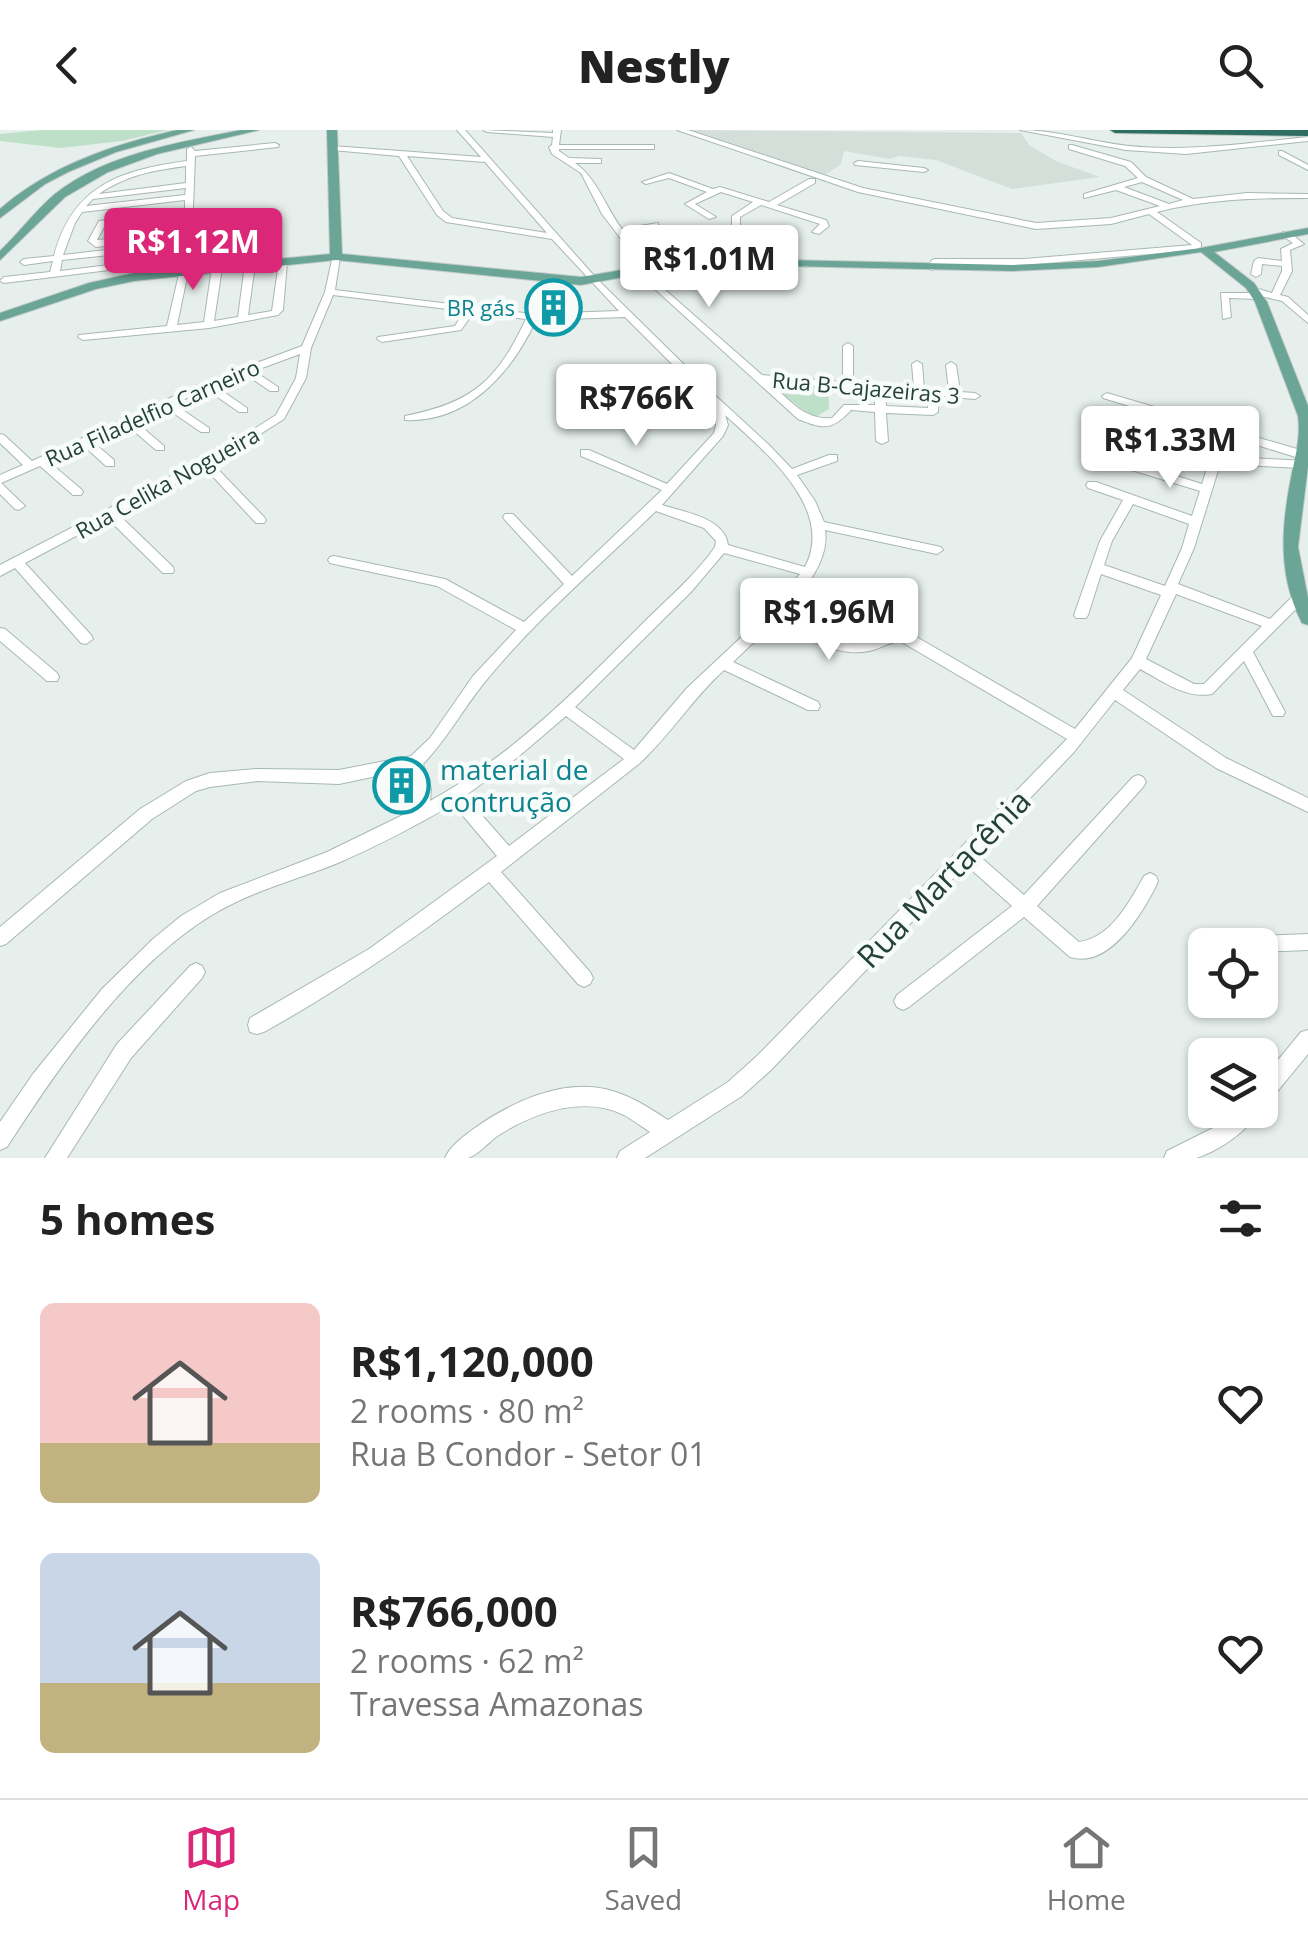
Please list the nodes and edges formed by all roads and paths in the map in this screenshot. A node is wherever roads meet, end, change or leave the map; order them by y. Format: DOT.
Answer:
graph roads {
  1 [pos="176,130"];
  2 [pos="188,130"];
  3 [pos="254,130"];
  4 [pos="461,130"];
  5 [pos="486,130"];
  6 [pos="619,130"];
  7 [pos="681,130"];
  8 [pos="1024,130"];
  9 [pos="1115,130"];
  10 [pos="335,131"];
  11 [pos="1034,131"];
  12 [pos="556,132"];
  13 [pos="1308,136"];
  14 [pos="275,145"];
  15 [pos="553,147"];
  16 [pos="332,148"];
  17 [pos="616,148"];
  18 [pos="651,148"];
  19 [pos="1282,153"];
  20 [pos="402,154"];
  21 [pos="192,155"];
  22 [pos="485,160"];
  23 [pos="569,160"];
  24 [pos="598,161"];
  25 [pos="1308,168"];
  26 [pos="924,170"];
  27 [pos="1144,179"];
  28 [pos="131,181"];
  29 [pos="812,181"];
  30 [pos="646,182"];
  31 [pos="111,183"];
  32 [pos="840,183"];
  33 [pos="191,186"];
  34 [pos="1117,188"];
  35 [pos="711,191"];
  36 [pos="1087,196"];
  37 [pos="1308,196"];
  38 [pos="90,197"];
  39 [pos="190,198"];
  40 [pos="766,202"];
  41 [pos="1192,202"];
  42 [pos="0,206"];
  43 [pos="1169,206"];
  44 [pos="76,210"];
  45 [pos="190,212"];
  46 [pos="1151,212"];
  47 [pos="0,215"];
  48 [pos="712,217"];
  49 [pos="654,225"];
  50 [pos="1308,230"];
  51 [pos="619,232"];
  52 [pos="816,232"];
  53 [pos="1286,234"];
  54 [pos="556,237"];
  55 [pos="188,239"];
  56 [pos="1199,248"];
  57 [pos="736,253"];
  58 [pos="0,257"];
  59 [pos="336,257"];
  60 [pos="56,260"];
  61 [pos="24,262"];
  62 [pos="283,262"];
  63 [pos="692,262"];
  64 [pos="186,264"];
  65 [pos="808,264"];
  66 [pos="1286,264"];
  67 [pos="250,265"];
  68 [pos="932,267"];
  69 [pos="218,268"];
  70 [pos="642,268"];
  71 [pos="54,275"];
  72 [pos="1284,278"];
  73 [pos="4,280"];
  74 [pos="593,280"];
  75 [pos="1254,287"];
  76 [pos="330,292"];
  77 [pos="1276,295"];
  78 [pos="470,310"];
  79 [pos="626,314"];
  80 [pos="1226,316"];
  81 [pos="0,317"];
  82 [pos="532,317"];
  83 [pos="242,320"];
  84 [pos="1308,320"];
  85 [pos="208,325"];
  86 [pos="170,328"];
  87 [pos="83,337"];
  88 [pos="382,339"];
  89 [pos="848,346"];
  90 [pos="306,348"];
  91 [pos="917,364"];
  92 [pos="950,364"];
  93 [pos="246,370"];
  94 [pos="757,378"];
  95 [pos="848,384"];
  96 [pos="206,385"];
  97 [pos="880,387"];
  98 [pos="274,390"];
  99 [pos="918,390"];
  100 [pos="934,392"];
  101 [pos="954,394"];
  102 [pos="974,396"];
  103 [pos="1107,396"];
  104 [pos="716,402"];
  105 [pos="166,404"];
  106 [pos="880,409"];
  107 [pos="243,410"];
  108 [pos="408,418"];
  109 [pos="129,422"];
  110 [pos="1110,428"];
  111 [pos="205,430"];
  112 [pos="0,436"];
  113 [pos="85,441"];
  114 [pos="882,441"];
  115 [pos="160,448"];
  116 [pos="585,453"];
  117 [pos="833,458"];
  118 [pos="1106,458"];
  119 [pos="1214,460"];
  120 [pos="1302,460"];
  121 [pos="36,463"];
  122 [pos="110,463"];
  123 [pos="206,463"];
  124 [pos="790,474"];
  125 [pos="0,484"];
  126 [pos="1092,485"];
  127 [pos="669,489"];
  128 [pos="1206,490"];
  129 [pos="76,492"];
  130 [pos="1130,499"];
  131 [pos="1301,503"];
  132 [pos="19,506"];
  133 [pos="654,506"];
  134 [pos="110,514"];
  135 [pos="509,517"];
  136 [pos="260,520"];
  137 [pos="1197,522"];
  138 [pos="819,525"];
  139 [pos="721,548"];
  140 [pos="937,550"];
  141 [pos="334,560"];
  142 [pos="16,562"];
  143 [pos="1288,564"];
  144 [pos="1308,565"];
  145 [pos="1096,568"];
  146 [pos="0,570"];
  147 [pos="168,570"];
  148 [pos="808,572"];
  149 [pos="572,584"];
  150 [pos="1171,590"];
  151 [pos="1298,598"];
  152 [pos="772,614"];
  153 [pos="1081,616"];
  154 [pos="1308,618"];
  155 [pos="1270,624"];
  156 [pos="525,628"];
  157 [pos="0,633"];
  158 [pos="86,639"];
  159 [pos="1246,651"];
  160 [pos="1138,661"];
  161 [pos="723,663"];
  162 [pos="52,677"];
  163 [pos="1114,692"];
  164 [pos="813,706"];
  165 [pos="565,708"];
  166 [pos="1278,712"];
  167 [pos="1078,738"];
  168 [pos="635,759"];
  169 [pos="415,762"];
  170 [pos="1138,782"];
  171 [pos="454,794"];
  172 [pos="1308,806"];
  173 [pos="422,810"];
  174 [pos="966,854"];
  175 [pos="508,857"];
  176 [pos="490,872"];
  177 [pos="1150,881"];
  178 [pos="1026,904"];
  179 [pos="0,938"];
  180 [pos="1308,942"];
  181 [pos="1278,943"];
  182 [pos="196,972"];
  183 [pos="584,978"];
  184 [pos="903,1001"];
  185 [pos="257,1025"];
  186 [pos="1308,1038"];
  187 [pos="1278,1075"];
  188 [pos="1227,1128"];
  189 [pos="665,1130"];
  190 [pos="0,1140"];
  191 [pos="54,1158"];
  192 [pos="455,1158"];
  193 [pos="627,1158"];
  194 [pos="1174,1158"];
  1 -- 42 [label="main road"];
  2 -- 47 [label="main road"];
  3 -- 58 [label="main road"];
  4 -- 22 [label="street"];
  5 -- 12 [label="street"];
  6 -- 17 [label="street"];
  7 -- 32 [label="street"];
  8 -- 11 [label="street"];
  9 -- 13 [label="highway"];
  10 -- 16 [label="main road, Rua Celika Nogueira"];
  11 -- 13 [label="street"];
  11 -- 27 [label="street"];
  12 -- 15 [label="street"];
  14 -- 21 [label="street"];
  15 -- 17 [label="street"];
  15 -- 23 [label="street"];
  16 -- 20 [label="street"];
  16 -- 59 [label="main road, Rua Celika Nogueira"];
  17 -- 18 [label="street"];
  19 -- 25 [label="street"];
  20 -- 22 [label="street"];
  20 -- 54 [label="street"];
  21 -- 31 [label="street"];
  21 -- 33 [label="street"];
  22 -- 54 [label="street"];
  23 -- 24 [label="street"];
  23 -- 51 [label="street"];
  26 -- 32 [label="street"];
  27 -- 34 [label="street"];
  27 -- 41 [label="street"];
  28 -- 31 [label="street"];
  29 -- 40 [label="street"];
  30 -- 35 [label="street"];
  31 -- 38 [label="street"];
  32 -- 46 [label="street"];
  33 -- 38 [label="street"];
  33 -- 39 [label="street"];
  34 -- 36 [label="street"];
  34 -- 43 [label="street"];
  35 -- 40 [label="street"];
  35 -- 48 [label="street"];
  37 -- 41 [label="street"];
  38 -- 44 [label="street"];
  39 -- 44 [label="street"];
  39 -- 45 [label="street"];
  40 -- 52 [label="street"];
  40 -- 57 [label="street"];
  41 -- 43 [label="street"];
  43 -- 46 [label="street"];
  44 -- 60 [label="street"];
  45 -- 55 [label="street"];
  45 -- 55 [label="street"];
  46 -- 56 [label="street"];
  49 -- 51 [label="street"];
  50 -- 53 [label="main road"];
  51 -- 70 [label="street"];
  53 -- 56 [label="main road"];
  53 -- 66 [label="street"];
  54 -- 74 [label="street"];
  55 -- 60 [label="street"];
  55 -- 64 [label="street"];
  56 -- 68 [label="main road"];
  56 -- 68 [label="street"];
  56 -- 75 [label="main road"];
  57 -- 63 [label="street"];
  57 -- 65 [label="street"];
  59 -- 62 [label="main road"];
  59 -- 74 [label="main road"];
  59 -- 76 [label="street, Rua Celika Nogueira"];
  60 -- 61 [label="street"];
  60 -- 71 [label="street"];
  62 -- 67 [label="main road"];
  62 -- 83 [label="street"];
  63 -- 65 [label="main road"];
  63 -- 70 [label="main road"];
  64 -- 69 [label="main road"];
  64 -- 71 [label="street"];
  64 -- 81 [label="main road"];
  64 -- 86 [label="street"];
  65 -- 68 [label="main road"];
  66 -- 72 [label="street"];
  66 -- 75 [label="street"];
  67 -- 69 [label="main road"];
  67 -- 83 [label="street"];
  69 -- 85 [label="street"];
  70 -- 74 [label="main road"];
  70 -- 94 [label="street"];
  71 -- 73 [label="street"];
  72 -- 75 [label="street"];
  72 -- 77 [label="street"];
  74 -- 79 [label="street"];
  75 -- 77 [label="street"];
  75 -- 80 [label="street"];
  75 -- 120 [label="main road"];
  76 -- 78 [label="street"];
  76 -- 90 [label="street, Rua Celika Nogueira"];
  77 -- 84 [label="street"];
  78 -- 82 [label="street"];
  78 -- 88 [label="street"];
  79 -- 82 [label="street"];
  79 -- 104 [label="street"];
  82 -- 108 [label="street"];
  83 -- 85 [label="street"];
  85 -- 86 [label="street"];
  86 -- 87 [label="street"];
  89 -- 95 [label="street"];
  90 -- 93 [label="street, Rua Filadelfio Carneiro"];
  90 -- 123 [label="street, Rua Celika Nogueira"];
  91 -- 99 [label="street"];
  92 -- 101 [label="street"];
  93 -- 96 [label="street, Rua Filadelfio Carneiro"];
  93 -- 98 [label="street"];
  94 -- 95 [label="street, Rua B-Cajazeiras 3"];
  94 -- 106 [label="street"];
  95 -- 97 [label="street, Rua B-Cajazeiras 3"];
  96 -- 105 [label="street, Rua Filadelfio Carneiro"];
  96 -- 107 [label="street"];
  97 -- 99 [label="street, Rua B-Cajazeiras 3"];
  97 -- 106 [label="street"];
  99 -- 100 [label="street, Rua B-Cajazeiras 3"];
  100 -- 101 [label="street, Rua B-Cajazeiras 3"];
  100 -- 106 [label="street"];
  101 -- 102 [label="street, Rua B-Cajazeiras 3"];
  103 -- 120 [label="street"];
  104 -- 124 [label="street"];
  104 -- 127 [label="street"];
  105 -- 109 [label="street, Rua Filadelfio Carneiro"];
  105 -- 111 [label="street"];
  106 -- 114 [label="street"];
  109 -- 113 [label="street, Rua Filadelfio Carneiro"];
  109 -- 115 [label="street"];
  110 -- 119 [label="street"];
  112 -- 121 [label="street"];
  113 -- 121 [label="street, Rua Filadelfio Carneiro"];
  113 -- 122 [label="street"];
  116 -- 127 [label="street"];
  117 -- 124 [label="street"];
  118 -- 128 [label="street"];
  119 -- 120 [label="street"];
  119 -- 128 [label="street, Rua Martacênia"];
  120 -- 131 [label="main road"];
  121 -- 125 [label="street, Rua Filadelfio Carneiro"];
  121 -- 129 [label="street"];
  123 -- 134 [label="street, Rua Celika Nogueira"];
  123 -- 136 [label="street"];
  124 -- 138 [label="street"];
  125 -- 132 [label="street"];
  126 -- 130 [label="street"];
  127 -- 133 [label="street"];
  128 -- 137 [label="street, Rua Martacênia"];
  130 -- 137 [label="street"];
  130 -- 145 [label="street"];
  131 -- 143 [label="main road"];
  133 -- 139 [label="street"];
  133 -- 149 [label="street"];
  134 -- 142 [label="street, Rua Celika Nogueira"];
  134 -- 147 [label="street"];
  135 -- 149 [label="street"];
  137 -- 150 [label="street, Rua Martacênia"];
  138 -- 140 [label="street"];
  138 -- 148 [label="street"];
  139 -- 148 [label="street"];
  139 -- 165 [label="street"];
  141 -- 156 [label="street"];
  142 -- 146 [label="street, Rua Celika Nogueira"];
  142 -- 158 [label="street"];
  143 -- 144 [label="street"];
  143 -- 151 [label="main road"];
  145 -- 150 [label="street"];
  145 -- 153 [label="street"];
  148 -- 152 [label="street"];
  149 -- 156 [label="street"];
  150 -- 155 [label="street"];
  150 -- 160 [label="street, Rua Martacênia"];
  151 -- 154 [label="main road"];
  151 -- 155 [label="street"];
  152 -- 161 [label="street"];
  152 -- 167 [label="street"];
  155 -- 159 [label="street"];
  156 -- 169 [label="street"];
  157 -- 162 [label="street"];
  159 -- 160 [label="street"];
  159 -- 166 [label="street"];
  160 -- 163 [label="street, Rua Martacênia"];
  161 -- 164 [label="street"];
  161 -- 168 [label="street"];
  163 -- 167 [label="street, Rua Martacênia"];
  163 -- 172 [label="street"];
  165 -- 168 [label="street"];
  165 -- 171 [label="street"];
  167 -- 174 [label="street, Rua Martacênia"];
  168 -- 175 [label="street"];
  169 -- 173 [label="street"];
  169 -- 179 [label="street"];
  170 -- 178 [label="street"];
  171 -- 173 [label="street"];
  171 -- 175 [label="street"];
  173 -- 190 [label="street"];
  174 -- 178 [label="street"];
  174 -- 189 [label="street, Rua Martacênia"];
  175 -- 176 [label="street"];
  176 -- 183 [label="street"];
  176 -- 185 [label="street"];
  177 -- 178 [label="street"];
  178 -- 184 [label="street"];
  180 -- 181 [label="street"];
  182 -- 191 [label="street"];
  186 -- 187 [label="street"];
  188 -- 194 [label="street"];
  189 -- 192 [label="street"];
  189 -- 193 [label="street, Rua Martacênia"];
}
